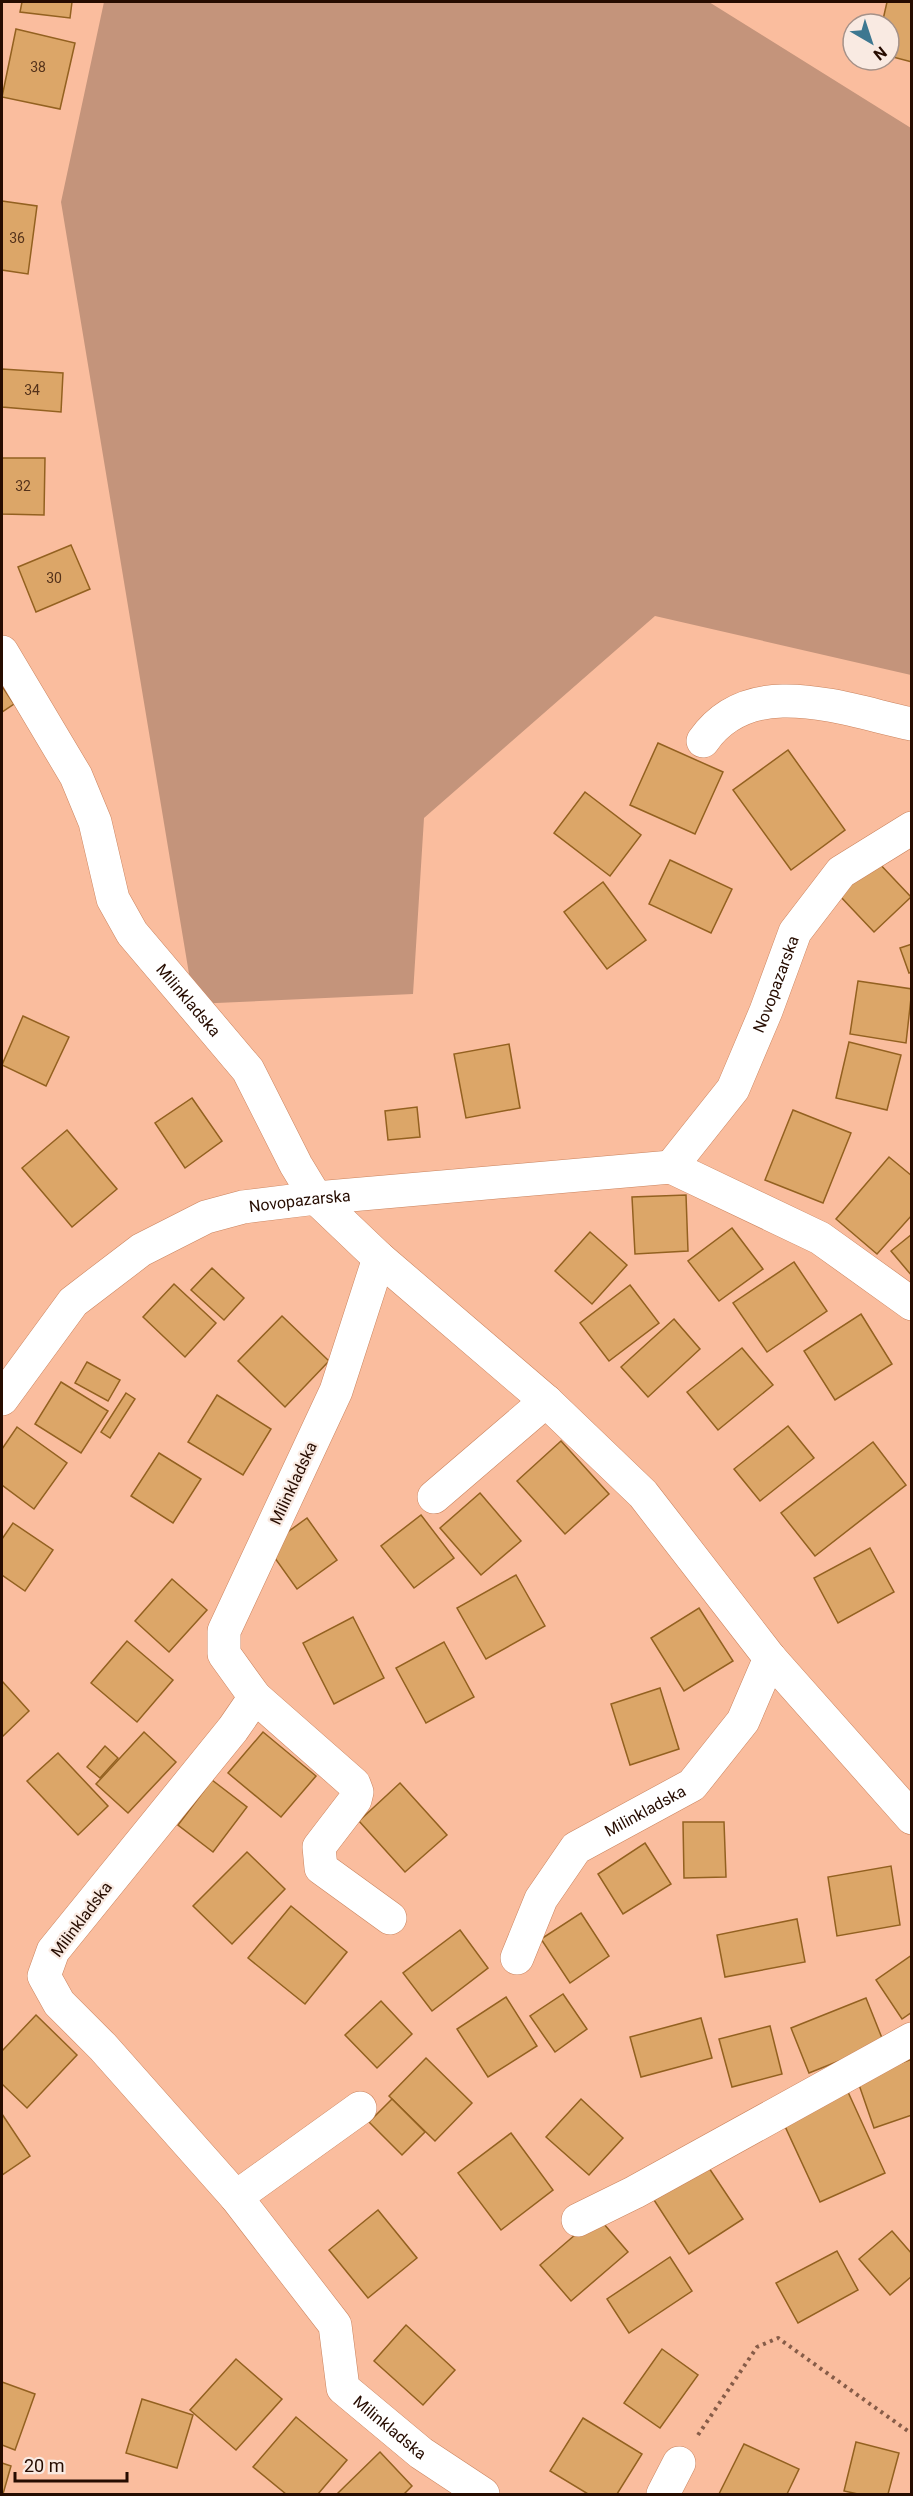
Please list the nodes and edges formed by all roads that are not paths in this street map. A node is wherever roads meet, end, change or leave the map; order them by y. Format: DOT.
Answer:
graph roads {
  1 [pos="2,652"];
  2 [pos="912,724"];
  3 [pos="703,741"];
  4 [pos="912,828"];
  5 [pos="671,1167"];
  6 [pos="316,1198"];
  7 [pos="379,1258"];
  8 [pos="912,1304"];
  9 [pos="2,1399"];
  10 [pos="546,1401"];
  11 [pos="434,1497"];
  12 [pos="771,1658"];
  13 [pos="255,1697"];
  14 [pos="912,1818"];
  15 [pos="390,1918"];
  16 [pos="517,1958"];
  17 [pos="912,2039"];
  18 [pos="360,2108"];
  19 [pos="236,2197"];
  20 [pos="578,2220"];
  21 [pos="679,2463"];
  22 [pos="483,2494"];
  23 [pos="663,2494"];
  1 -- 6 [label="street, Milinkladska"];
  2 -- 3 [label="street"];
  4 -- 5 [label="street, Novopazarska"];
  5 -- 6 [label="street, Novopazarska"];
  5 -- 8 [label="street"];
  6 -- 7 [label="street, Milinkladska"];
  6 -- 9 [label="street, Novopazarska"];
  7 -- 10 [label="street, Milinkladska"];
  7 -- 13 [label="street, Milinkladska"];
  10 -- 11 [label="street"];
  10 -- 12 [label="street, Milinkladska"];
  12 -- 14 [label="street, Milinkladska"];
  12 -- 16 [label="street, Milinkladska"];
  13 -- 15 [label="street"];
  13 -- 19 [label="street, Milinkladska"];
  17 -- 20 [label="street"];
  18 -- 19 [label="street"];
  19 -- 22 [label="street, Milinkladska"];
  21 -- 23 [label="street"];
}
